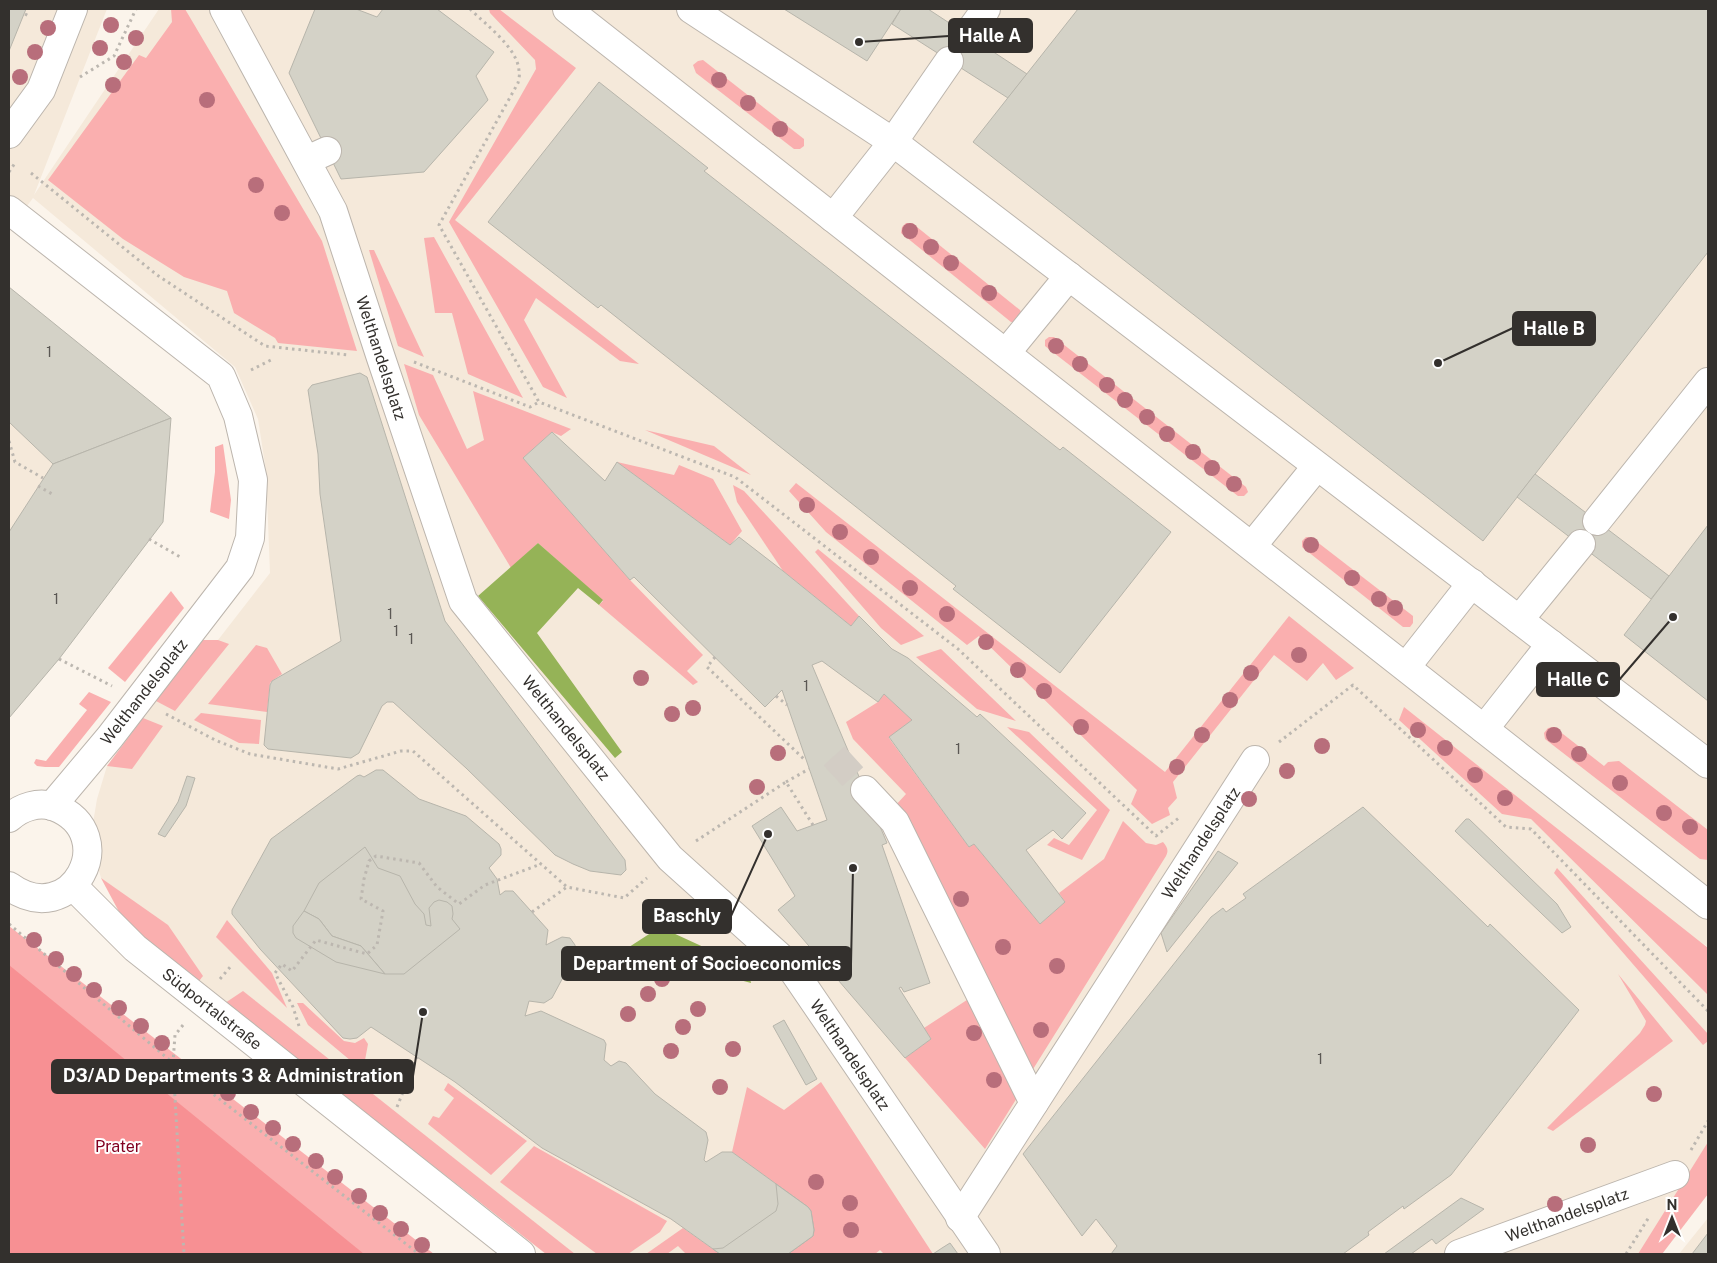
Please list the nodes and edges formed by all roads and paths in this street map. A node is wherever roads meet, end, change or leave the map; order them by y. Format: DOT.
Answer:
graph roads {
  1 [pos="73,9"];
  2 [pos="136,9"];
  3 [pos="224,9"];
  4 [pos="470,9"];
  5 [pos="567,9"];
  6 [pos="691,9"];
  7 [pos="986,9"];
  8 [pos="25,14"];
  9 [pos="29,16"];
  10 [pos="968,34"];
  11 [pos="114,56"];
  12 [pos="949,61"];
  13 [pos="9,134"];
  14 [pos="893,142"];
  15 [pos="31,173"];
  16 [pos="9,210"];
  17 [pos="833,218"];
  18 [pos="1069,276"];
  19 [pos="1006,354"];
  20 [pos="381,358"];
  21 [pos="1708,382"];
  22 [pos="539,402"];
  23 [pos="9,442"];
  24 [pos="1317,466"];
  25 [pos="44,478"];
  26 [pos="38,486"];
  27 [pos="54,495"];
  28 [pos="1597,521"];
  29 [pos="149,539"];
  30 [pos="1581,544"];
  31 [pos="1252,546"];
  32 [pos="182,558"];
  33 [pos="1472,584"];
  34 [pos="1520,620"];
  35 [pos="1551,644"];
  36 [pos="715,657"];
  37 [pos="59,659"];
  38 [pos="1406,667"];
  39 [pos="776,696"];
  40 [pos="139,699"];
  41 [pos="788,705"];
  42 [pos="1484,729"];
  43 [pos="1255,760"];
  44 [pos="806,761"];
  45 [pos="1708,764"];
  46 [pos="809,769"];
  47 [pos="786,782"];
  48 [pos="865,790"];
  49 [pos="52,806"];
  50 [pos="1187,812"];
  51 [pos="9,817"];
  52 [pos="813,825"];
  53 [pos="670,858"];
  54 [pos="541,864"];
  55 [pos="9,886"];
  56 [pos="73,886"];
  57 [pos="567,887"];
  58 [pos="1707,901"];
  59 [pos="532,912"];
  60 [pos="9,924"];
  61 [pos="231,966"];
  62 [pos="202,1001"];
  63 [pos="1708,1011"];
  64 [pos="299,1026"];
  65 [pos="417,1057"];
  66 [pos="173,1063"];
  67 [pos="1034,1103"];
  68 [pos="397,1107"];
  69 [pos="1675,1175"];
  70 [pos="960,1218"];
  71 [pos="184,1254"];
  72 [pos="419,1254"];
  73 [pos="521,1254"];
  74 [pos="986,1254"];
  75 [pos="1459,1254"];
  1 -- 13 [label="street"];
  2 -- 11 [label="path"];
  3 -- 20 [label="street, Welthandelsplatz"];
  4 -- 22 [label="path"];
  5 -- 17 [label="street"];
  6 -- 14 [label="street"];
  7 -- 10 [label="street"];
  8 -- 9 [label="path"];
  12 -- 14 [label="street"];
  14 -- 17 [label="street"];
  14 -- 18 [label="street"];
  15 -- 20 [label="path"];
  16 -- 40 [label="street, Welthandelsplatz"];
  17 -- 19 [label="street"];
  18 -- 19 [label="street"];
  18 -- 24 [label="street"];
  19 -- 31 [label="street"];
  20 -- 22 [label="path"];
  20 -- 53 [label="street, Welthandelsplatz"];
  21 -- 28 [label="street"];
  22 -- 50 [label="path"];
  23 -- 25 [label="path"];
  24 -- 31 [label="street"];
  24 -- 33 [label="street"];
  26 -- 27 [label="path"];
  29 -- 32 [label="path"];
  30 -- 34 [label="street"];
  31 -- 38 [label="street"];
  33 -- 34 [label="street"];
  33 -- 38 [label="street"];
  34 -- 35 [label="street"];
  35 -- 42 [label="street"];
  35 -- 45 [label="street"];
  36 -- 44 [label="path"];
  37 -- 40 [label="path"];
  38 -- 42 [label="street"];
  39 -- 41 [label="path"];
  40 -- 49 [label="street, Welthandelsplatz"];
  40 -- 54 [label="path"];
  42 -- 58 [label="street"];
  43 -- 63 [label="path"];
  43 -- 67 [label="street, Welthandelsplatz"];
  46 -- 47 [label="path"];
  47 -- 52 [label="path"];
  47 -- 53 [label="path"];
  48 -- 67 [label="street"];
  49 -- 51 [label="street"];
  49 -- 56 [label="street"];
  53 -- 57 [label="path"];
  53 -- 70 [label="street, Welthandelsplatz"];
  54 -- 57 [label="path"];
  54 -- 64 [label="path"];
  55 -- 56 [label="street"];
  56 -- 62 [label="street, Südportalstraße"];
  57 -- 59 [label="path"];
  60 -- 66 [label="path"];
  61 -- 62 [label="path"];
  62 -- 66 [label="path"];
  62 -- 73 [label="street, Südportalstraße"];
  65 -- 68 [label="path"];
  66 -- 71 [label="path"];
  66 -- 72 [label="path"];
  67 -- 70 [label="street, Welthandelsplatz"];
  69 -- 75 [label="street, Welthandelsplatz"];
  70 -- 74 [label="street, Welthandelsplatz"];
}
